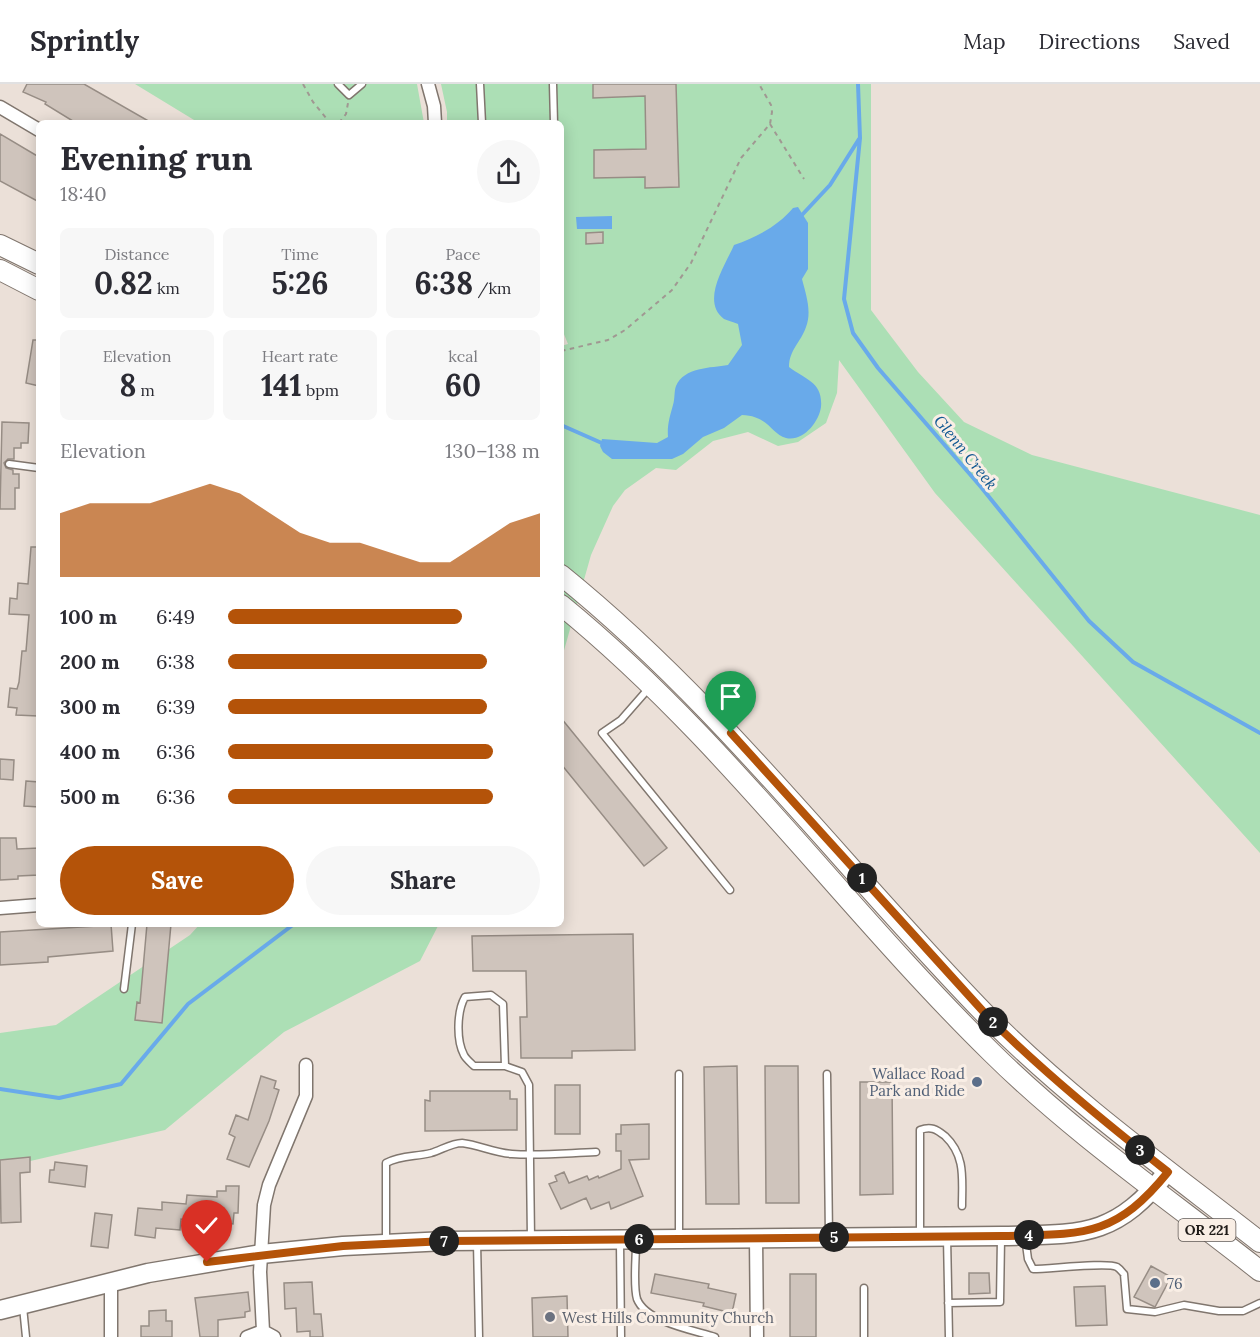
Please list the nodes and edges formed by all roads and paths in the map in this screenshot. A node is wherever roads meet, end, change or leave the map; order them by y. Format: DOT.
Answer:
graph roads {
  1 [pos="303,84"];
  2 [pos="338,84"];
  3 [pos="362,84"];
  4 [pos="428,84"];
  5 [pos="480,84"];
  6 [pos="553,84"];
  7 [pos="759,84"];
  8 [pos="350,95"];
  9 [pos="0,107"];
  10 [pos="328,120"];
  11 [pos="341,120"];
  12 [pos="435,120"];
  13 [pos="482,120"];
  14 [pos="554,120"];
  15 [pos="770,124"];
  16 [pos="36,128"];
  17 [pos="804,179"];
  18 [pos="0,245"];
  19 [pos="36,263"];
  20 [pos="0,270"];
  21 [pos="36,288"];
  22 [pos="564,350"];
  23 [pos="9,464"];
  24 [pos="36,468"];
  25 [pos="564,578"];
  26 [pos="564,608"];
  27 [pos="651,685"];
  28 [pos="730,890"];
  29 [pos="36,905"];
  30 [pos="0,908"];
  31 [pos="132,927"];
  32 [pos="124,989"];
  33 [pos="306,1065"];
  34 [pos="505,1066"];
  35 [pos="679,1074"];
  36 [pos="827,1074"];
  37 [pos="596,1152"];
  38 [pos="530,1155"];
  39 [pos="1168,1172"];
  40 [pos="1153,1189"];
  41 [pos="962,1206"];
  42 [pos="947,1236"];
  43 [pos="1001,1236"];
  44 [pos="1025,1236"];
  45 [pos="920,1237"];
  46 [pos="756,1238"];
  47 [pos="829,1238"];
  48 [pos="628,1239"];
  49 [pos="680,1239"];
  50 [pos="531,1240"];
  51 [pos="477,1241"];
  52 [pos="1260,1242"];
  53 [pos="386,1244"];
  54 [pos="261,1254"];
  55 [pos="1260,1271"];
  56 [pos="111,1281"];
  57 [pos="864,1288"];
  58 [pos="948,1303"];
  59 [pos="1260,1303"];
  60 [pos="22,1304"];
  61 [pos="0,1310"];
  62 [pos="269,1334"];
  63 [pos="26,1337"];
  64 [pos="111,1337"];
  65 [pos="247,1337"];
  66 [pos="479,1337"];
  67 [pos="621,1337"];
  68 [pos="715,1337"];
  69 [pos="758,1337"];
  70 [pos="864,1337"];
  71 [pos="949,1337"];
  1 -- 10 [label="path"];
  2 -- 8 [label="lane"];
  3 -- 8 [label="lane"];
  4 -- 12 [label="street"];
  5 -- 13 [label="lane"];
  6 -- 14 [label="lane"];
  7 -- 15 [label="path"];
  8 -- 11 [label="path"];
  9 -- 16 [label="street"];
  15 -- 17 [label="path"];
  15 -- 22 [label="path"];
  18 -- 19 [label="main road"];
  20 -- 21 [label="main road"];
  23 -- 24 [label="lane"];
  25 -- 39 [label="main road, OR 221"];
  26 -- 27 [label="main road, OR 221"];
  27 -- 28 [label="lane"];
  27 -- 40 [label="main road, OR 221"];
  29 -- 30 [label="street"];
  31 -- 32 [label="lane"];
  33 -- 54 [label="street"];
  34 -- 34 [label="lane"];
  34 -- 38 [label="lane"];
  35 -- 49 [label="lane"];
  36 -- 47 [label="lane"];
  37 -- 38 [label="lane"];
  38 -- 50 [label="lane"];
  38 -- 53 [label="lane"];
  39 -- 40 [label="street"];
  39 -- 52 [label="main road, OR 221"];
  40 -- 44 [label="street"];
  40 -- 55 [label="main road, OR 221"];
  41 -- 45 [label="lane"];
  42 -- 43 [label="street"];
  42 -- 45 [label="street"];
  42 -- 58 [label="lane"];
  43 -- 44 [label="street"];
  43 -- 58 [label="lane"];
  44 -- 59 [label="lane"];
  45 -- 47 [label="street"];
  46 -- 47 [label="street"];
  46 -- 49 [label="street"];
  46 -- 69 [label="street"];
  48 -- 49 [label="street"];
  48 -- 50 [label="street"];
  48 -- 67 [label="lane"];
  48 -- 68 [label="lane"];
  50 -- 51 [label="street"];
  51 -- 53 [label="street"];
  51 -- 66 [label="lane"];
  53 -- 54 [label="street"];
  54 -- 56 [label="street"];
  54 -- 62 [label="street"];
  56 -- 60 [label="street"];
  56 -- 64 [label="street"];
  57 -- 70 [label="lane"];
  58 -- 71 [label="lane"];
  60 -- 61 [label="street"];
  60 -- 63 [label="lane"];
  62 -- 65 [label="street"];
}
